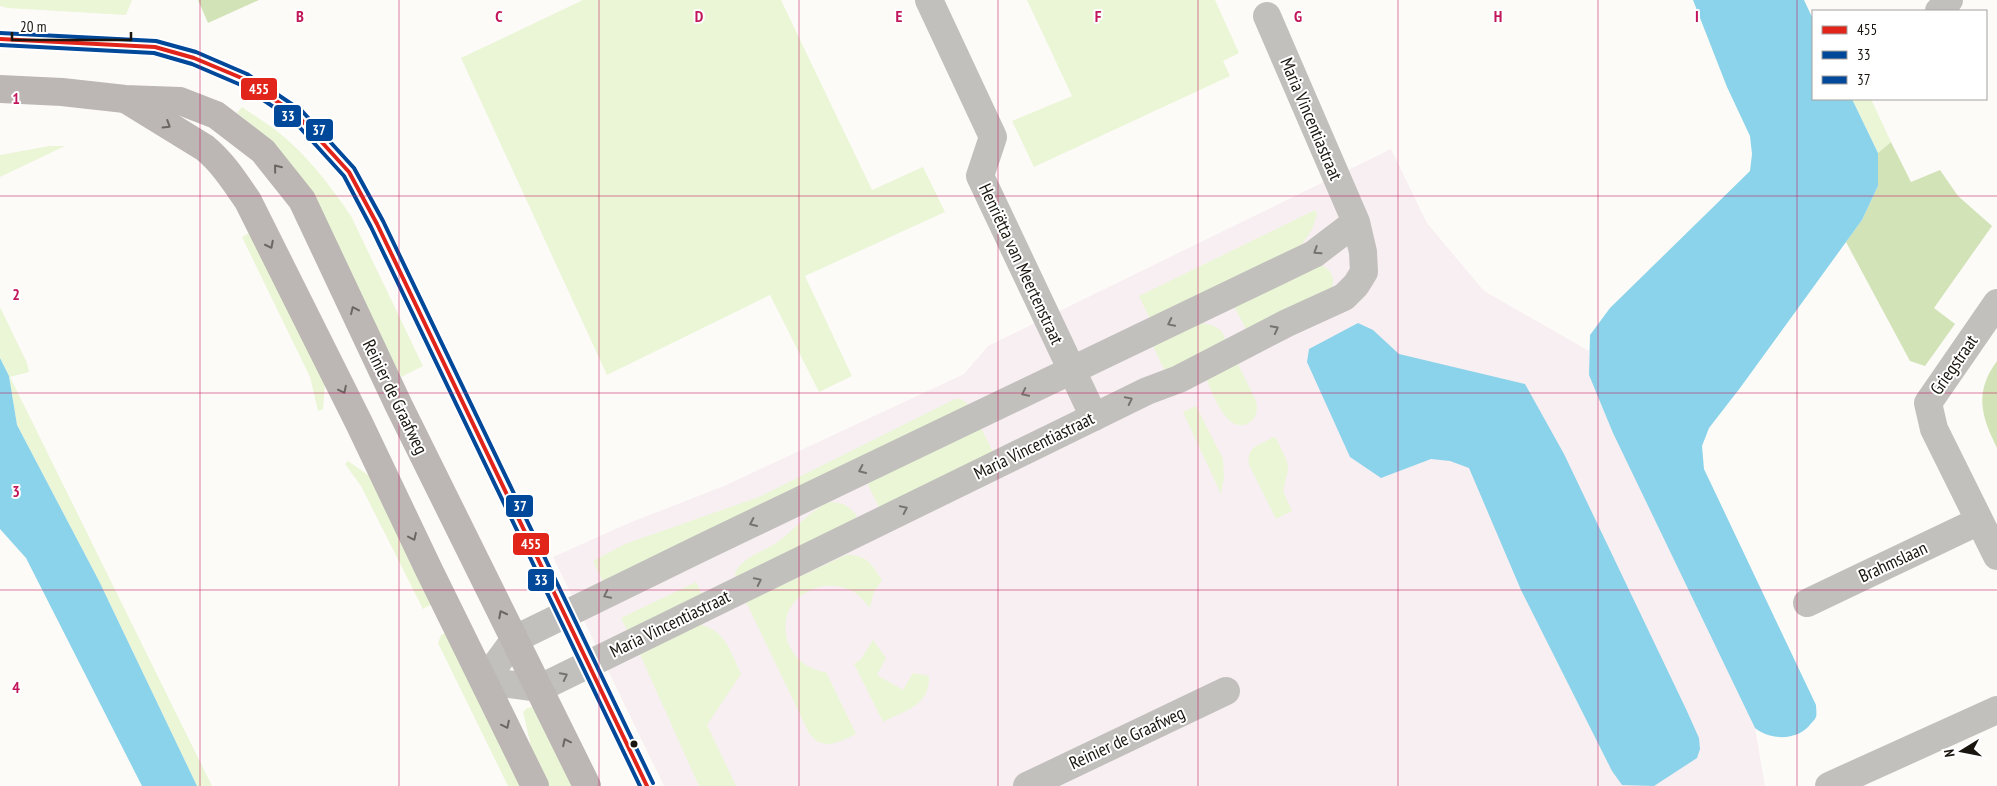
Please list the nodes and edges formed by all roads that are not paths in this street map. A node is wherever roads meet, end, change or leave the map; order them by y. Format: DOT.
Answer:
graph roads {
  1 [pos="929,0"];
  2 [pos="1949,0"];
  3 [pos="1940,10"];
  4 [pos="1267,16"];
  5 [pos="0,89"];
  6 [pos="125,99"];
  7 [pos="1356,222"];
  8 [pos="1997,303"];
  9 [pos="1071,370"];
  10 [pos="1094,417"];
  11 [pos="1979,521"];
  12 [pos="1997,556"];
  13 [pos="1807,603"];
  14 [pos="515,639"];
  15 [pos="484,681"];
  16 [pos="540,688"];
  17 [pos="1226,691"];
  18 [pos="1997,710"];
  19 [pos="535,786"];
  20 [pos="587,786"];
  21 [pos="1026,786"];
  22 [pos="1829,786"];
  1 -- 9 [label="street, Henriëtta van Meertenstraat"];
  2 -- 3 [label="street"];
  4 -- 7 [label="street, Maria Vincentiastraat"];
  5 -- 6 [label="main road, Reinier de Graafweg"];
  14 -- 6 [label="main road, Reinier de Graafweg, one-way"];
  6 -- 15 [label="main road, Reinier de Graafweg, one-way"];
  7 -- 9 [label="street, one-way"];
  10 -- 7 [label="street, Maria Vincentiastraat, one-way"];
  8 -- 11 [label="street, Griegstraat"];
  9 -- 10 [label="street, Henriëtta van Meertenstraat"];
  9 -- 14 [label="street, one-way"];
  16 -- 10 [label="street, Maria Vincentiastraat, one-way"];
  11 -- 12 [label="street"];
  11 -- 13 [label="street, Brahmslaan"];
  14 -- 15 [label="street"];
  14 -- 16 [label="main road, Reinier de Graafweg"];
  15 -- 16 [label="street"];
  15 -- 19 [label="main road, Reinier de Graafweg, one-way"];
  20 -- 16 [label="main road, Reinier de Graafweg, one-way"];
  17 -- 21 [label="street, Reinier de Graafweg"];
  18 -- 22 [label="street"];
}
